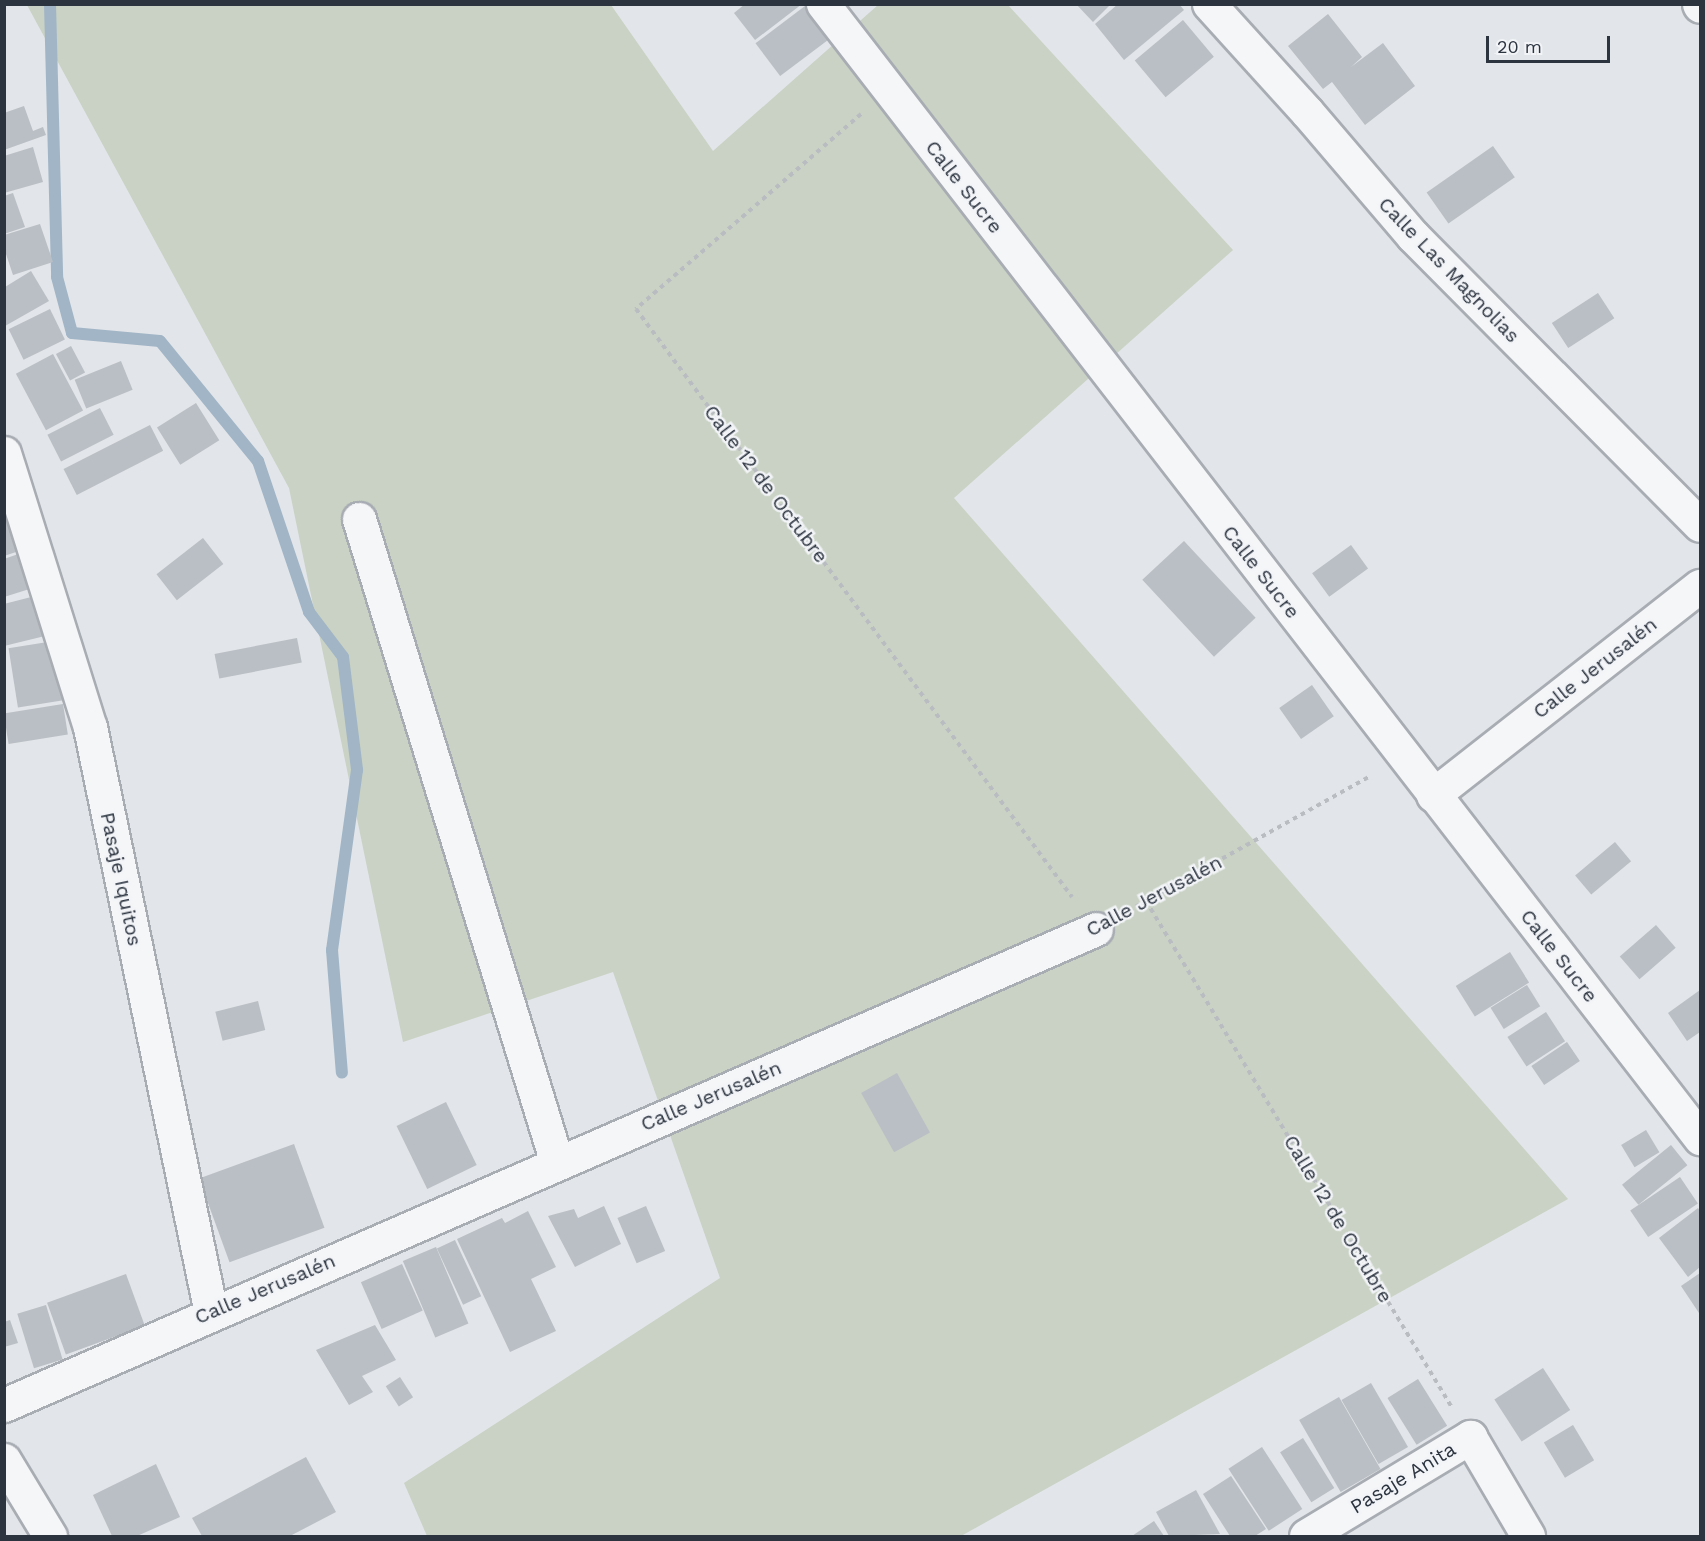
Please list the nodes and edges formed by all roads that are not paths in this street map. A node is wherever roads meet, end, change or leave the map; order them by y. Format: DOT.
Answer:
graph roads {
  1 [pos="823,4"];
  2 [pos="1209,4"];
  3 [pos="4,453"];
  4 [pos="359,519"];
  5 [pos="1701,525"];
  6 [pos="1701,586"];
  7 [pos="1433,795"];
  8 [pos="1096,929"];
  9 [pos="1701,1138"];
  10 [pos="557,1163"];
  11 [pos="211,1312"];
  12 [pos="4,1405"];
  13 [pos="4,1460"];
  14 [pos="50,1536"];
  15 [pos="1306,1536"];
  16 [pos="1528,1536"];
  1 -- 7 [label="street, Calle Sucre"];
  2 -- 5 [label="street, Calle Las Magnolias"];
  3 -- 11 [label="street, Pasaje Iquitos"];
  4 -- 10 [label="street"];
  6 -- 7 [label="street, Calle Jerusalén"];
  7 -- 9 [label="street, Calle Sucre"];
  8 -- 10 [label="street, Calle Jerusalén"];
  10 -- 11 [label="street, Calle Jerusalén"];
  11 -- 12 [label="street, Calle Jerusalén"];
  13 -- 14 [label="street"];
  15 -- 16 [label="street, Pasaje Anita"];
}
